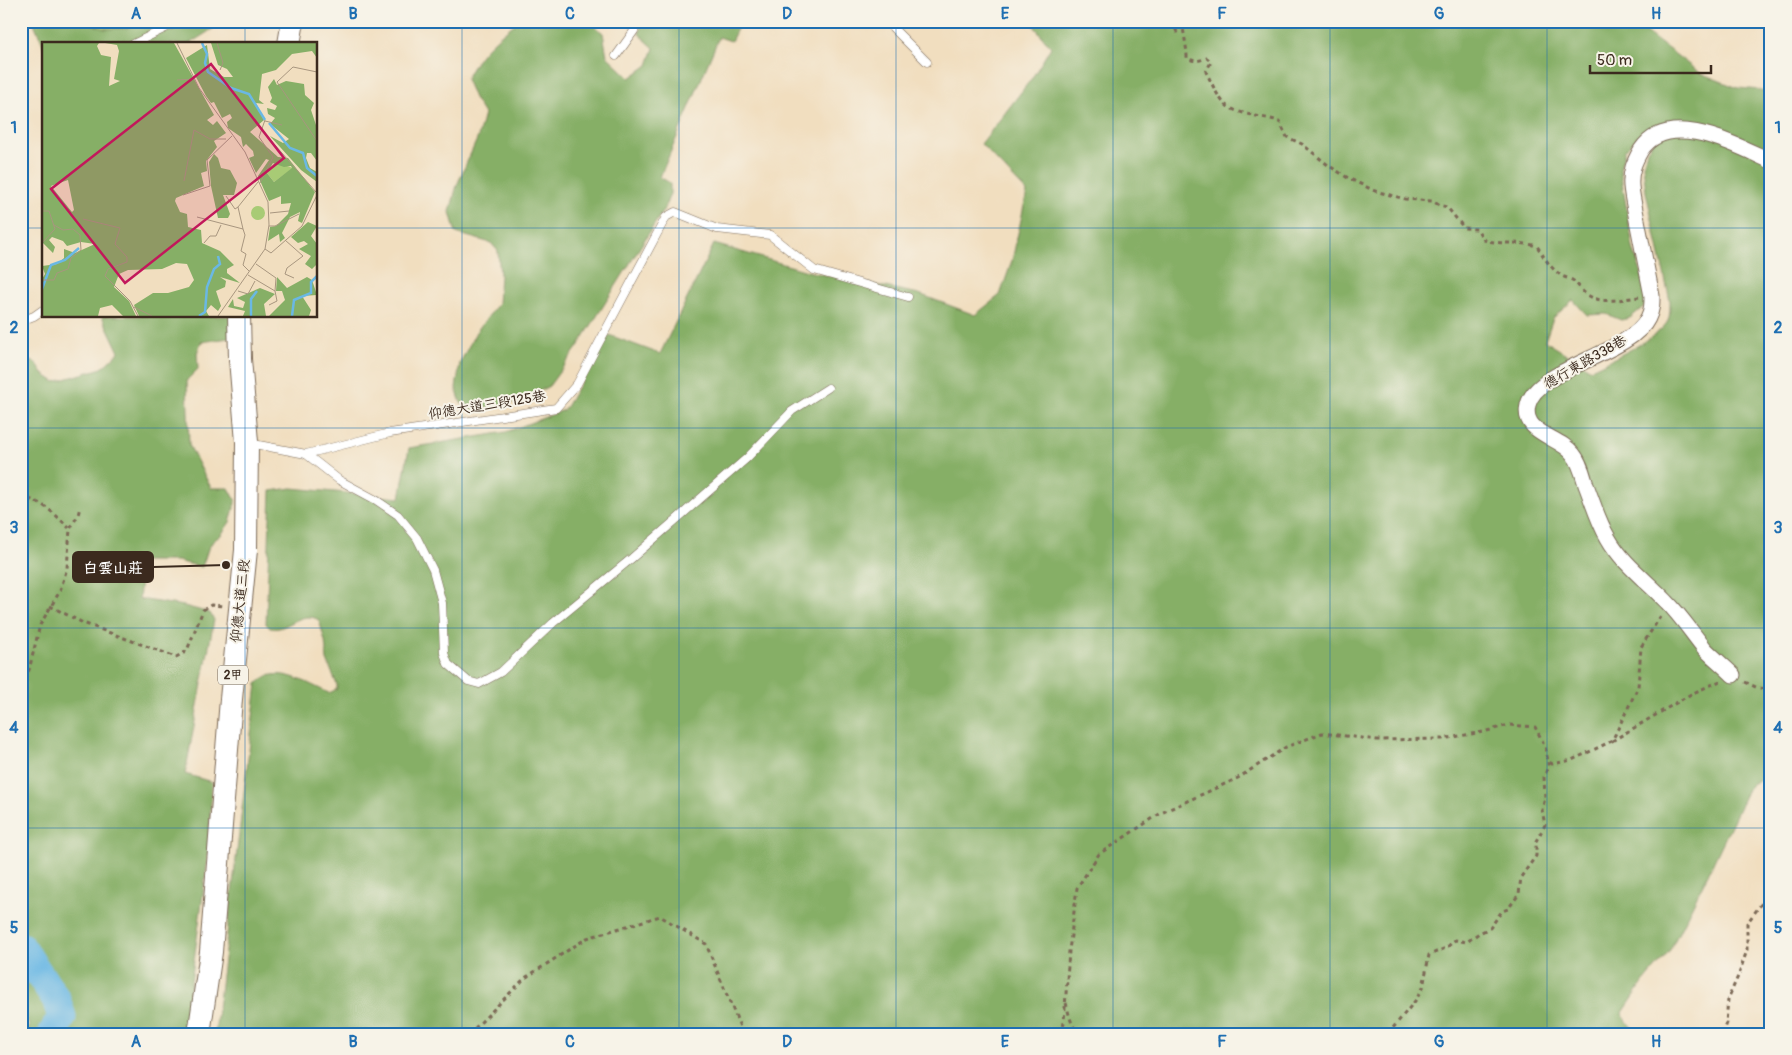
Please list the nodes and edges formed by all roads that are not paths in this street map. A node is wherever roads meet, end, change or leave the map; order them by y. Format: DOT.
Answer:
graph roads {
  1 [pos="180,21"];
  2 [pos="293,21"];
  3 [pos="635,21"];
  4 [pos="886,21"];
  5 [pos="137,42"];
  6 [pos="289,42"];
  7 [pos="616,56"];
  8 [pos="927,62"];
  9 [pos="1771,161"];
  10 [pos="908,296"];
  11 [pos="42,310"];
  12 [pos="239,318"];
  13 [pos="21,321"];
  14 [pos="828,388"];
  15 [pos="246,442"];
  16 [pos="306,454"];
  17 [pos="1733,675"];
  18 [pos="199,1034"];
  1 -- 5 [label="lane"];
  2 -- 6 [label="main road"];
  3 -- 7 [label="lane"];
  4 -- 8 [label="lane"];
  9 -- 17 [label="street, 德行東路338巷"];
  10 -- 16 [label="lane, 仰德大道三段125巷"];
  11 -- 13 [label="lane"];
  12 -- 15 [label="main road, 仰德大道三段 / 2甲"];
  14 -- 16 [label="lane"];
  15 -- 16 [label="lane, 仰德大道三段125巷"];
  15 -- 18 [label="main road, 仰德大道三段 / 2甲"];
}
